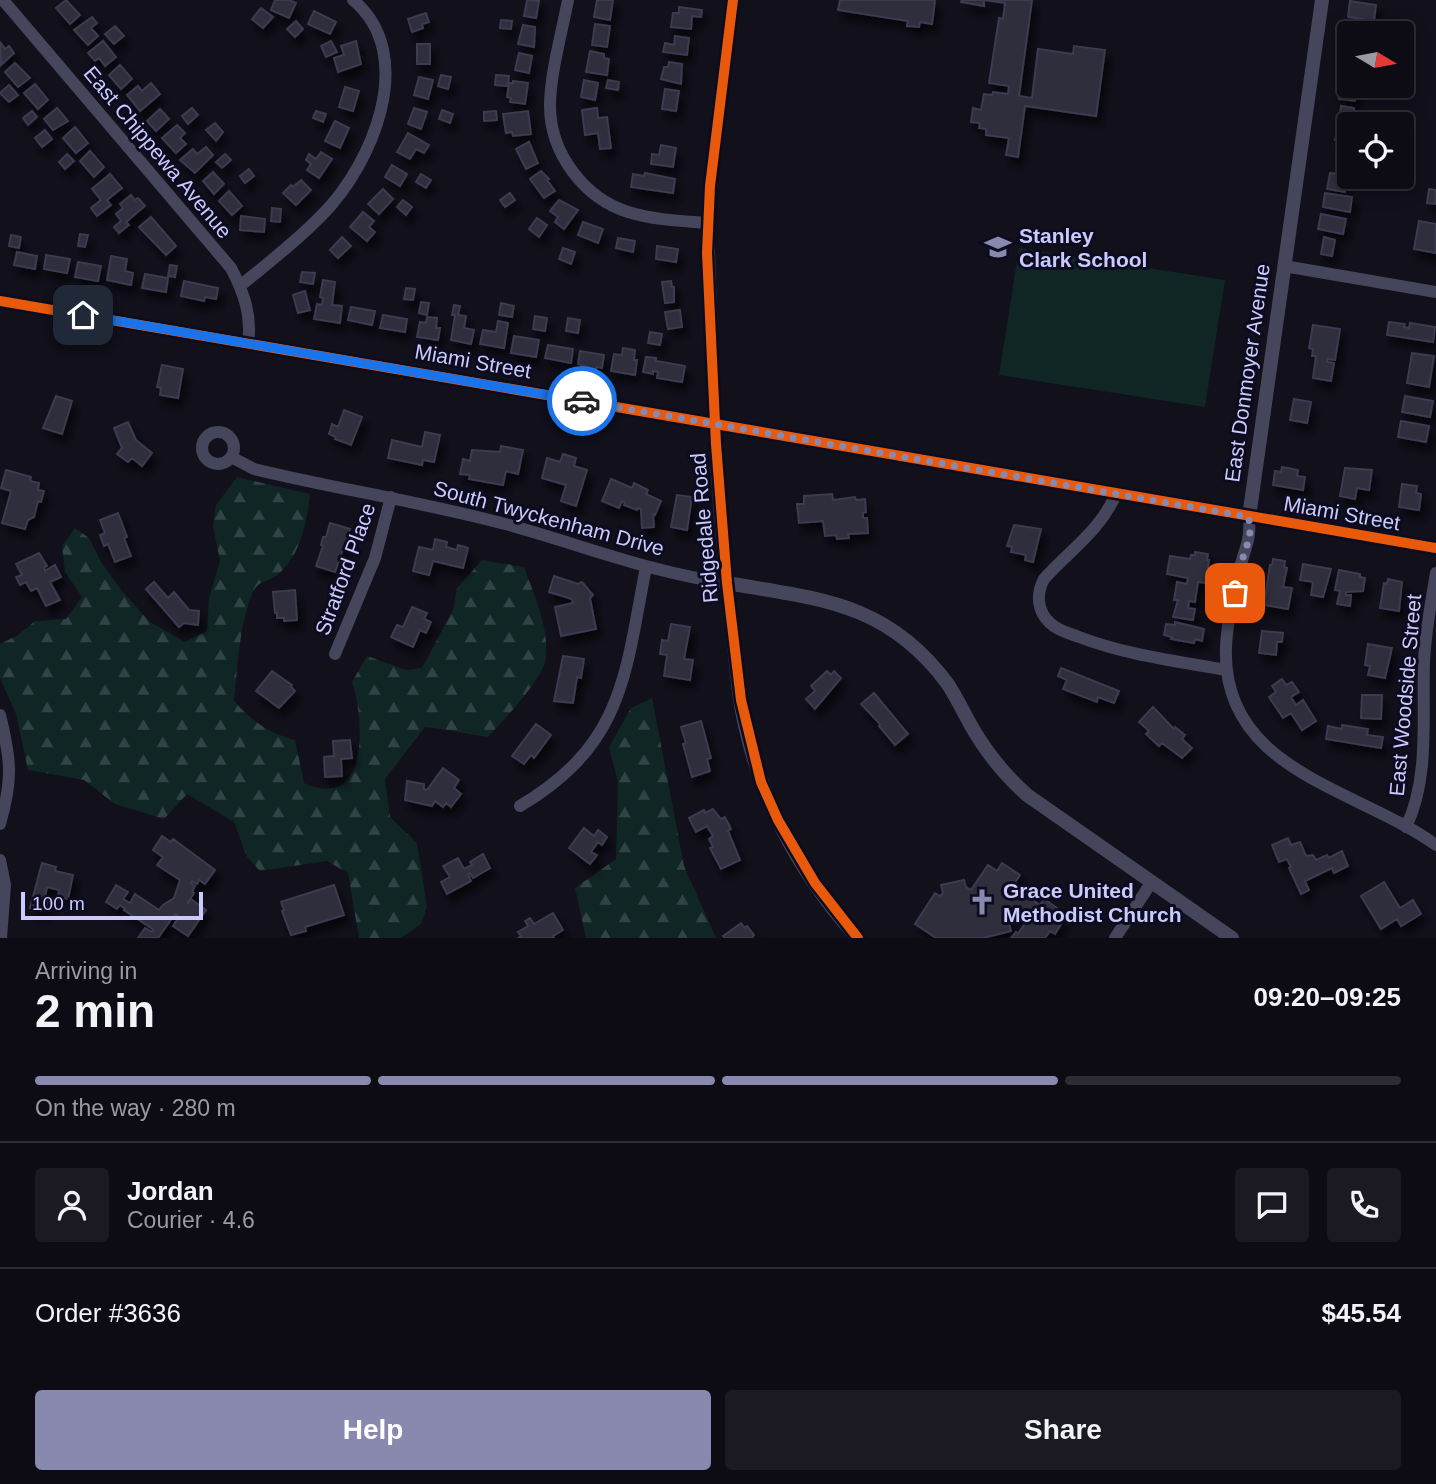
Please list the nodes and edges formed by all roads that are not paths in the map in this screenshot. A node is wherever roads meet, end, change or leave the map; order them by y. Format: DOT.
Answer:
graph roads {
  1 [pos="4,0"];
  2 [pos="353,0"];
  3 [pos="568,0"];
  4 [pos="733,0"];
  5 [pos="1322,0"];
  6 [pos="708,223"];
  7 [pos="1284,266"];
  8 [pos="240,286"];
  9 [pos="1436,292"];
  10 [pos="0,302"];
  11 [pos="248,344"];
  12 [pos="715,424"];
  13 [pos="231,457"];
  14 [pos="1116,494"];
  15 [pos="391,498"];
  16 [pos="1249,517"];
  17 [pos="1436,548"];
  18 [pos="646,567"];
  19 [pos="1436,573"];
  20 [pos="727,583"];
  21 [pos="335,654"];
  22 [pos="1226,670"];
  23 [pos="0,715"];
  24 [pos="520,806"];
  25 [pos="0,824"];
  26 [pos="1406,827"];
  27 [pos="1436,845"];
  28 [pos="0,860"];
  29 [pos="1151,883"];
  30 [pos="1,938"];
  31 [pos="858,938"];
  32 [pos="1115,938"];
  33 [pos="1232,938"];
  1 -- 8 [label="street, East Chippewa Avenue"];
  2 -- 8 [label="street"];
  3 -- 6 [label="street"];
  4 -- 6 [label="street, Ridgedale Road"];
  5 -- 7 [label="street, East Donmoyer Avenue"];
  6 -- 12 [label="street, Ridgedale Road"];
  7 -- 9 [label="street"];
  7 -- 16 [label="street, East Donmoyer Avenue"];
  8 -- 11 [label="street, East Chippewa Avenue"];
  10 -- 11 [label="street, Miami Street"];
  11 -- 12 [label="street, Miami Street"];
  12 -- 14 [label="street, Miami Street"];
  12 -- 20 [label="street, Ridgedale Road"];
  13 -- 15 [label="street, South Twyckenham Drive"];
  14 -- 16 [label="street, Miami Street"];
  14 -- 22 [label="street"];
  15 -- 18 [label="street, South Twyckenham Drive"];
  15 -- 21 [label="street, Stratford Place"];
  16 -- 17 [label="street, Miami Street"];
  16 -- 22 [label="street, East Donmoyer Avenue"];
  18 -- 20 [label="street, South Twyckenham Drive"];
  18 -- 24 [label="street"];
  19 -- 26 [label="street, East Woodside Street"];
  20 -- 29 [label="street, South Twyckenham Drive"];
  20 -- 31 [label="street, Ridgedale Road"];
  22 -- 26 [label="street, East Donmoyer Avenue"];
  23 -- 25 [label="street"];
  26 -- 27 [label="street, East Woodside Street"];
  28 -- 30 [label="street"];
  29 -- 32 [label="street"];
  29 -- 33 [label="street, South Twyckenham Drive"];
}
